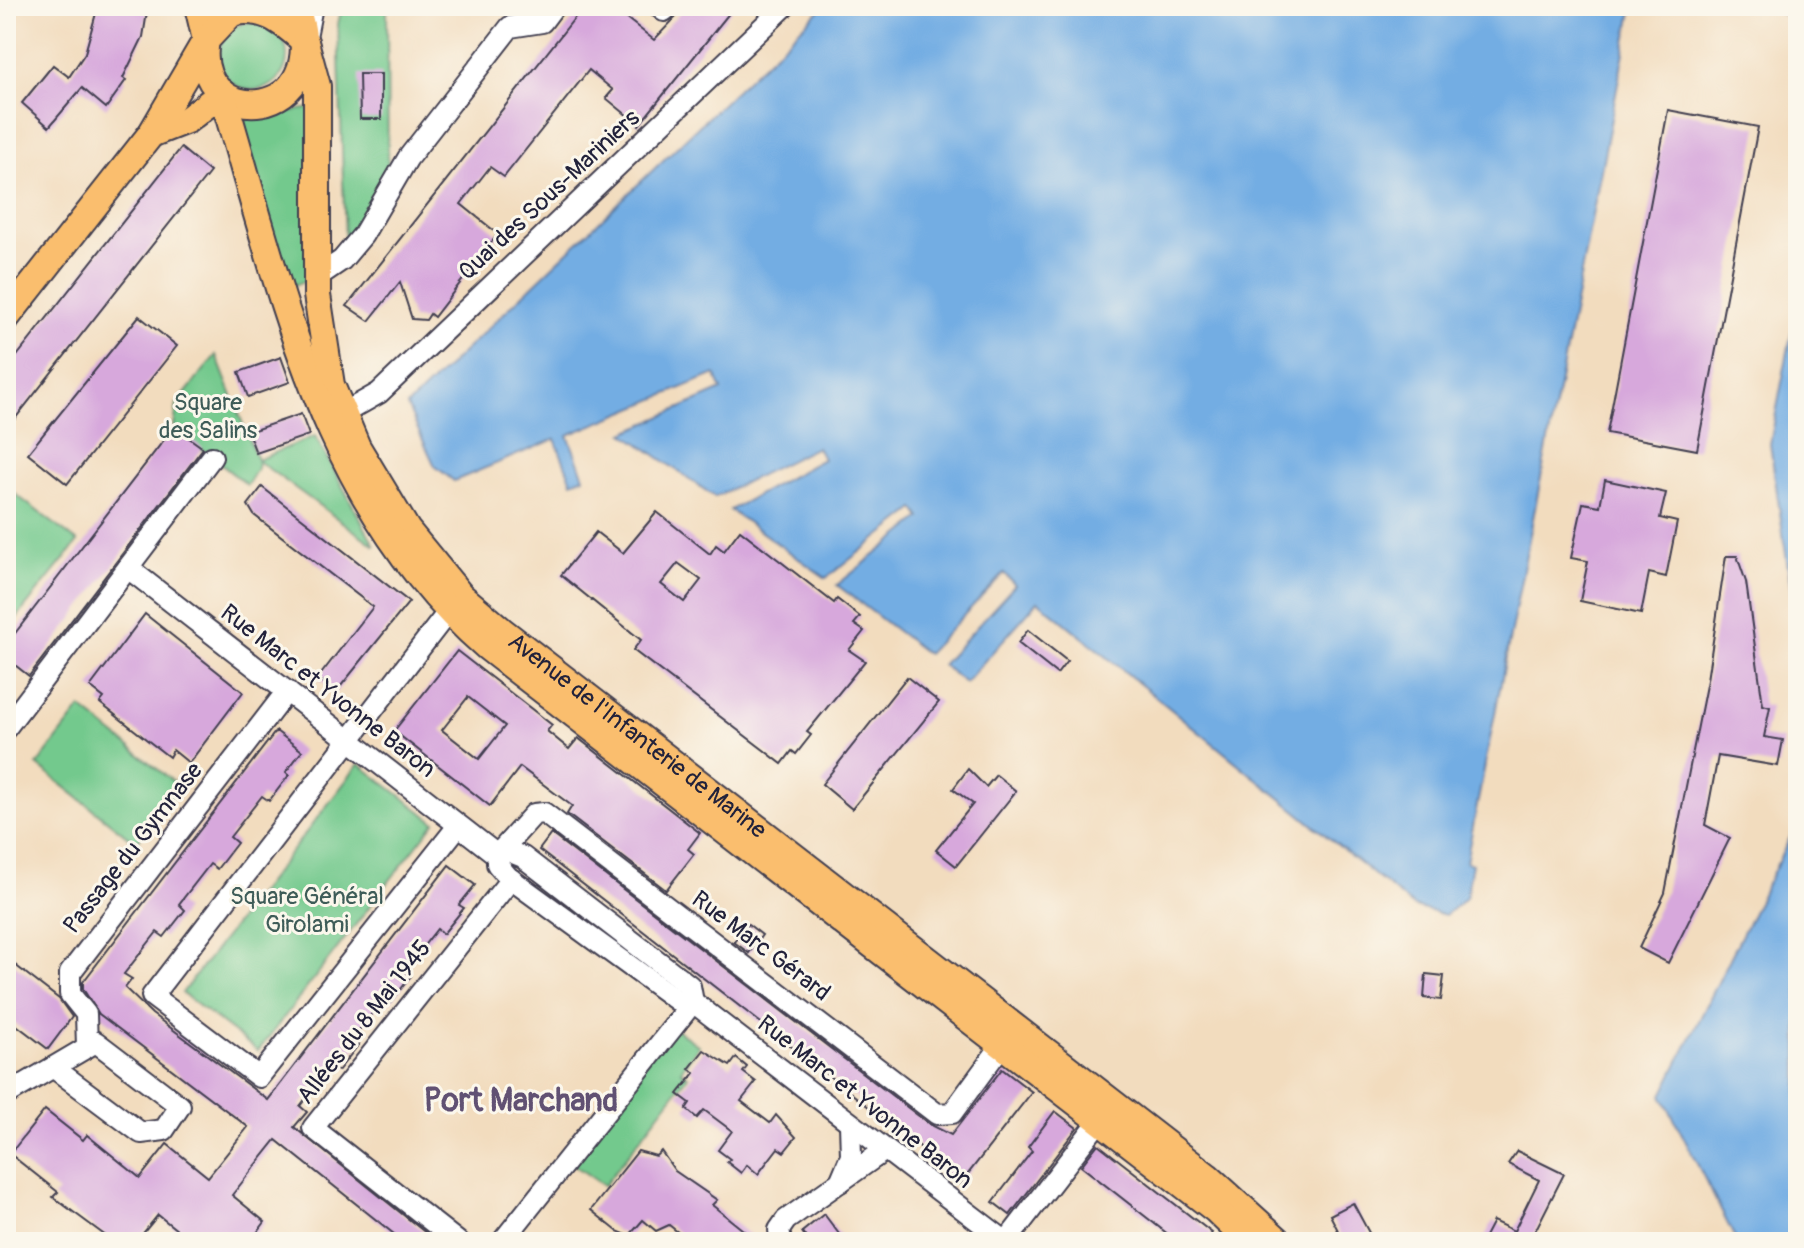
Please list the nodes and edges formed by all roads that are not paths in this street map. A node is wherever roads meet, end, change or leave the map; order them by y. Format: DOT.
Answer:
graph roads {
  1 [pos="198,6"];
  2 [pos="295,6"];
  3 [pos="312,6"];
  4 [pos="554,6"];
  5 [pos="785,6"];
  6 [pos="234,9"];
  7 [pos="206,40"];
  8 [pos="305,42"];
  9 [pos="222,93"];
  10 [pos="187,120"];
  11 [pos="151,134"];
  12 [pos="235,136"];
  13 [pos="317,277"];
  14 [pos="6,318"];
  15 [pos="342,414"];
  16 [pos="212,457"];
  17 [pos="128,568"];
  18 [pos="454,604"];
  19 [pos="287,691"];
  20 [pos="6,728"];
  21 [pos="350,740"];
  22 [pos="458,826"];
  23 [pos="497,855"];
  24 [pos="511,879"];
  25 [pos="693,1002"];
  26 [pos="1002,1045"];
  27 [pos="87,1047"];
  28 [pos="54,1068"];
  29 [pos="6,1095"];
  30 [pos="1105,1113"];
  31 [pos="850,1124"];
  32 [pos="885,1150"];
  33 [pos="840,1182"];
  34 [pos="1239,1230"];
  35 [pos="458,1242"];
  36 [pos="502,1242"];
  37 [pos="781,1242"];
  38 [pos="1006,1242"];
  39 [pos="1280,1242"];
  1 -- 7 [label="main road"];
  2 -- 8 [label="main road, Avenue de l'Infanterie de Marine"];
  3 -- 8 [label="street"];
  4 -- 13 [label="street"];
  5 -- 15 [label="street, Quai des Sous-Mariniers"];
  6 -- 7 [label="main road"];
  6 -- 8 [label="main road"];
  7 -- 9 [label="main road"];
  7 -- 11 [label="main road"];
  8 -- 9 [label="main road"];
  8 -- 13 [label="main road, Avenue de l'Infanterie de Marine"];
  9 -- 10 [label="main road"];
  9 -- 12 [label="main road, Avenue de l'Infanterie de Marine"];
  10 -- 11 [label="main road"];
  10 -- 12 [label="main road"];
  11 -- 14 [label="main road"];
  12 -- 18 [label="main road, Avenue de l'Infanterie de Marine"];
  13 -- 15 [label="main road, Avenue de l'Infanterie de Marine"];
  15 -- 18 [label="main road, Avenue de l'Infanterie de Marine"];
  16 -- 17 [label="street"];
  17 -- 19 [label="street, Rue Marc et Yvonne Baron"];
  17 -- 20 [label="street"];
  18 -- 21 [label="street"];
  18 -- 26 [label="main road, Avenue de l'Infanterie de Marine"];
  19 -- 21 [label="street, Rue Marc et Yvonne Baron"];
  19 -- 27 [label="street, Passage du Gymnase"];
  21 -- 22 [label="street, Rue Marc et Yvonne Baron"];
  21 -- 22 [label="street"];
  22 -- 23 [label="street, Rue Marc et Yvonne Baron"];
  23 -- 24 [label="street, Rue Marc et Yvonne Baron"];
  23 -- 25 [label="street, Rue Marc et Yvonne Baron"];
  23 -- 26 [label="street, Rue Marc Gérard"];
  24 -- 25 [label="street, Rue Marc et Yvonne Baron"];
  24 -- 35 [label="street, Allées du 8 Mai 1945"];
  25 -- 31 [label="street, Rue Marc et Yvonne Baron"];
  25 -- 36 [label="street"];
  26 -- 30 [label="main road, Avenue de l'Infanterie de Marine"];
  27 -- 28 [label="street"];
  27 -- 28 [label="street"];
  28 -- 29 [label="street"];
  30 -- 34 [label="main road, Avenue de l'Infanterie de Marine"];
  30 -- 38 [label="street"];
  31 -- 32 [label="street, Rue Marc et Yvonne Baron"];
  31 -- 33 [label="street"];
  32 -- 33 [label="street"];
  32 -- 38 [label="street, Rue Marc et Yvonne Baron"];
  33 -- 37 [label="street"];
  34 -- 39 [label="main road, Avenue de l'Infanterie de Marine"];
}
